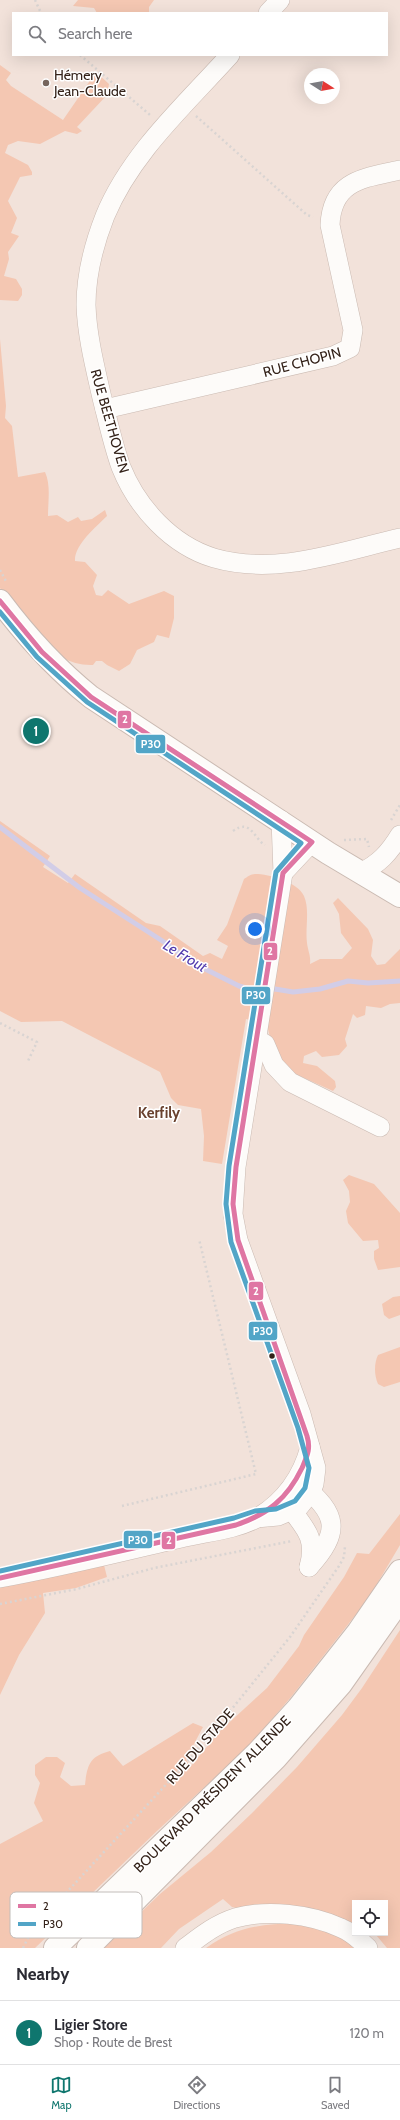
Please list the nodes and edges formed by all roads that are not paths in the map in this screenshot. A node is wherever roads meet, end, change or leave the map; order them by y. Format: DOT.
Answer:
graph roads {
  1 [pos="280,0"];
  2 [pos="269,12"];
  3 [pos="229,56"];
  4 [pos="400,170"];
  5 [pos="105,409"];
  6 [pos="400,538"];
  7 [pos="0,602"];
  8 [pos="280,820"];
  9 [pos="400,835"];
  10 [pos="312,842"];
  11 [pos="283,873"];
  12 [pos="360,873"];
  13 [pos="400,896"];
  14 [pos="257,1039"];
  15 [pos="380,1127"];
  16 [pos="310,1447"];
  17 [pos="296,1480"];
  18 [pos="311,1492"];
  19 [pos="288,1504"];
  20 [pos="400,1571"];
  21 [pos="0,1578"];
  22 [pos="400,1600"];
  23 [pos="147,1860"];
  24 [pos="114,1892"];
  25 [pos="127,1892"];
  26 [pos="142,1893"];
  27 [pos="65,1938"];
  28 [pos="81,1938"];
  29 [pos="98,1938"];
  30 [pos="361,1945"];
  31 [pos="55,1948"];
  32 [pos="71,1948"];
  33 [pos="88,1948"];
  34 [pos="185,1948"];
  1 -- 2 [label="street"];
  3 -- 5 [label="street, RUE BEETHOVEN"];
  4 -- 5 [label="street, RUE CHOPIN"];
  5 -- 6 [label="street, RUE BEETHOVEN"];
  7 -- 8 [label="main road"];
  8 -- 10 [label="main road"];
  8 -- 11 [label="street"];
  9 -- 12 [label="street"];
  10 -- 11 [label="street"];
  10 -- 12 [label="main road"];
  11 -- 14 [label="street"];
  12 -- 13 [label="main road"];
  14 -- 15 [label="street"];
  14 -- 16 [label="street"];
  16 -- 17 [label="street"];
  16 -- 18 [label="street"];
  17 -- 18 [label="street"];
  17 -- 19 [label="street"];
  18 -- 19 [label="street"];
  18 -- 19 [label="street"];
  19 -- 21 [label="street"];
  20 -- 23 [label="main road, BOULEVARD PRÉSIDENT ALLENDE"];
  22 -- 26 [label="main road, BOULEVARD PRÉSIDENT ALLENDE"];
  23 -- 24 [label="main road, BOULEVARD PRÉSIDENT ALLENDE"];
  23 -- 25 [label="street"];
  27 -- 31 [label="main road, BOULEVARD PRÉSIDENT ALLENDE"];
  28 -- 32 [label="street"];
  29 -- 33 [label="main road, BOULEVARD PRÉSIDENT ALLENDE"];
  30 -- 34 [label="street"];
}
